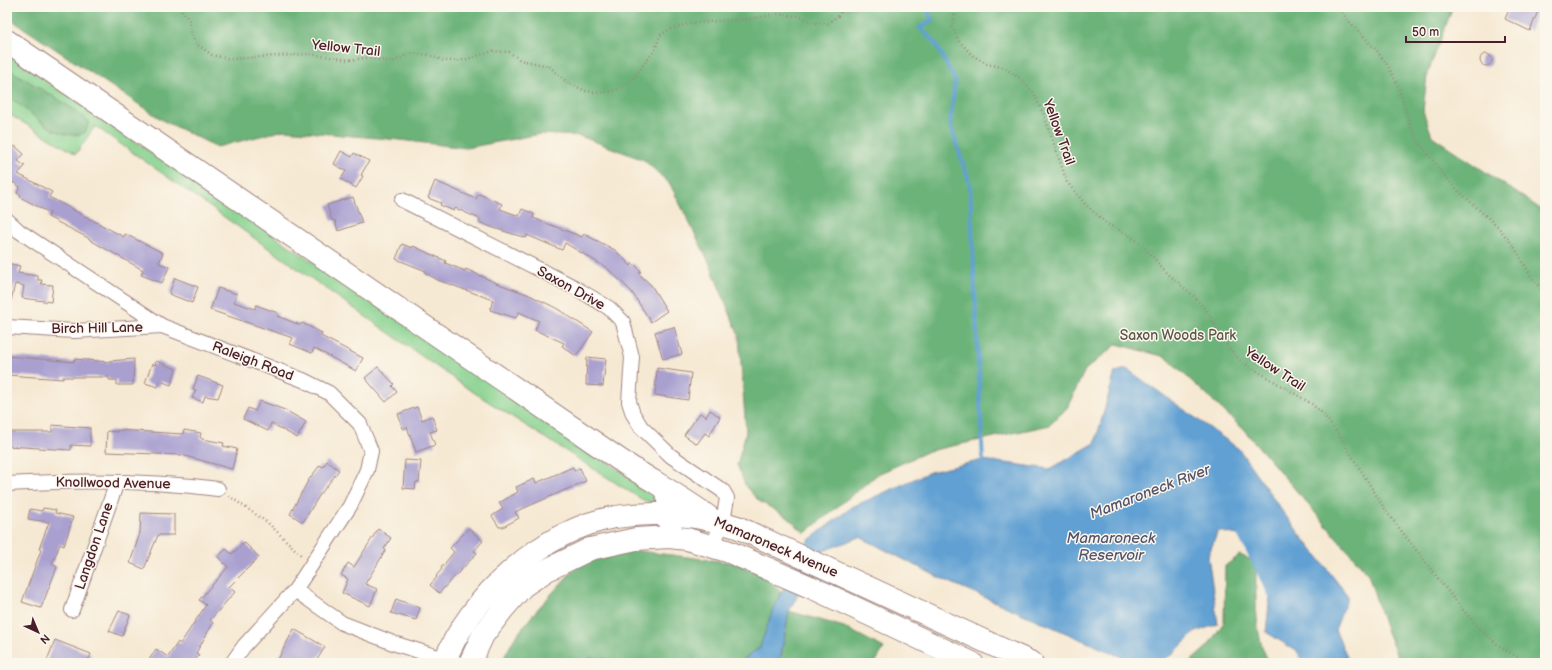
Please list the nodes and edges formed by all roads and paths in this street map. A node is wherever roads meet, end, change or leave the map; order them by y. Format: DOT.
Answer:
graph roads {
  1 [pos="179,7"];
  2 [pos="843,7"];
  3 [pos="957,7"];
  4 [pos="1336,7"];
  5 [pos="7,41"];
  6 [pos="402,200"];
  7 [pos="7,220"];
  8 [pos="1545,292"];
  9 [pos="162,326"];
  10 [pos="7,327"];
  11 [pos="117,482"];
  12 [pos="7,484"];
  13 [pos="218,489"];
  14 [pos="665,489"];
  15 [pos="672,515"];
  16 [pos="716,520"];
  17 [pos="669,537"];
  18 [pos="712,546"];
  19 [pos="311,565"];
  20 [pos="295,590"];
  21 [pos="72,610"];
  22 [pos="449,662"];
  23 [pos="232,663"];
  24 [pos="470,663"];
  25 [pos="972,663"];
  26 [pos="1032,663"];
  27 [pos="1527,663"];
  1 -- 2 [label="path, Yellow Trail"];
  3 -- 27 [label="path, Yellow Trail"];
  4 -- 8 [label="path"];
  5 -- 14 [label="main road"];
  6 -- 16 [label="street, Saxon Drive"];
  7 -- 9 [label="street, Raleigh Road"];
  9 -- 10 [label="street, Birch Hill Lane"];
  9 -- 19 [label="street, Raleigh Road"];
  11 -- 12 [label="street, Knollwood Avenue"];
  11 -- 13 [label="street, Knollwood Avenue"];
  11 -- 21 [label="street, Langdon Lane"];
  13 -- 19 [label="path"];
  14 -- 15 [label="main road"];
  14 -- 16 [label="main road"];
  15 -- 16 [label="main road, Mamaroneck Avenue"];
  15 -- 17 [label="main road"];
  15 -- 22 [label="main road, Mamaroneck Avenue"];
  16 -- 18 [label="street, Saxon Drive"];
  16 -- 26 [label="main road, Mamaroneck Avenue"];
  17 -- 18 [label="main road, Mamaroneck Avenue"];
  17 -- 24 [label="main road, Mamaroneck Avenue"];
  18 -- 25 [label="main road, Mamaroneck Avenue"];
  19 -- 20 [label="street, Raleigh Road"];
  20 -- 22 [label="street"];
  20 -- 23 [label="street, Raleigh Road"];
}
